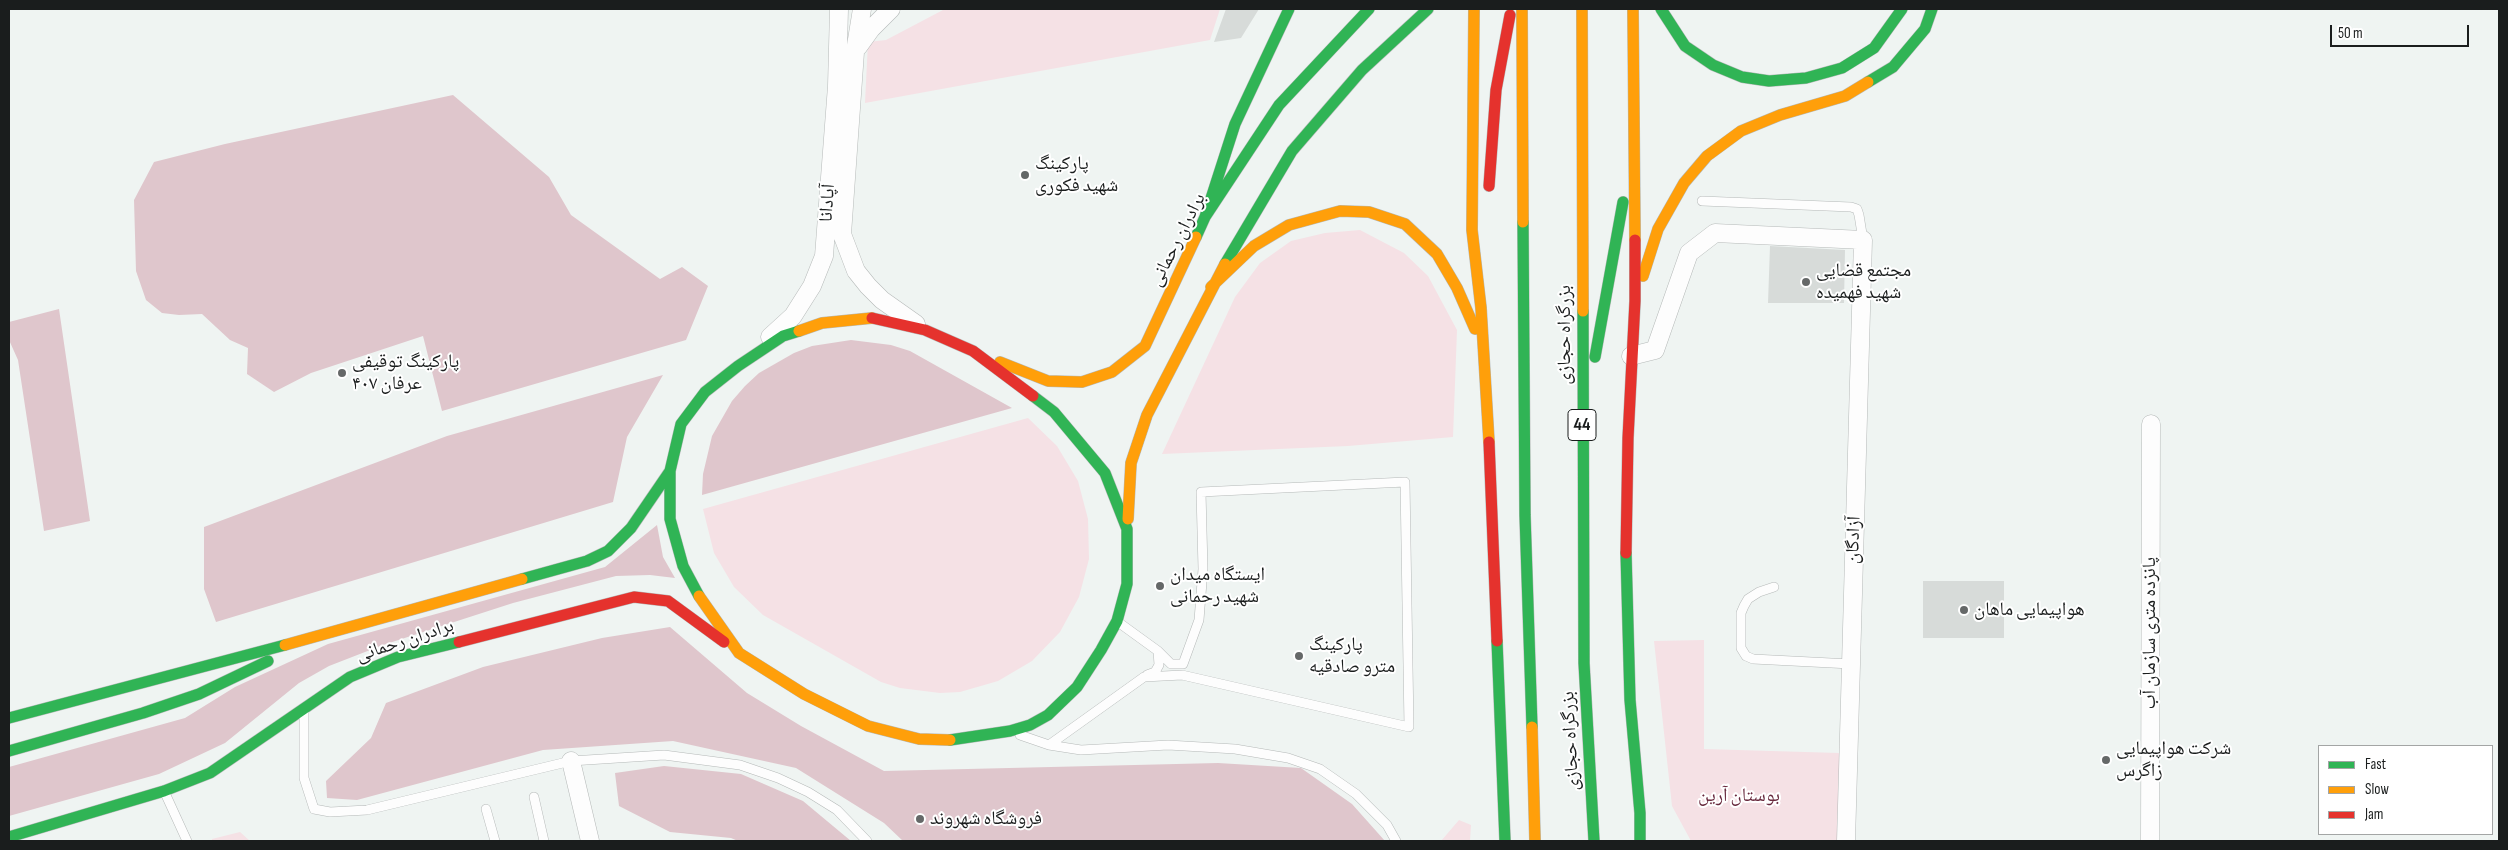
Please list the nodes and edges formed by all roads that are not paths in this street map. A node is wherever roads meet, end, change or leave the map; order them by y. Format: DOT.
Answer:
graph roads {
  1 [pos="839,9"];
  2 [pos="862,9"];
  3 [pos="891,9"];
  4 [pos="1289,9"];
  5 [pos="1369,9"];
  6 [pos="1428,9"];
  7 [pos="1474,9"];
  8 [pos="1511,9"];
  9 [pos="1522,9"];
  10 [pos="1582,9"];
  11 [pos="1633,9"];
  12 [pos="1661,9"];
  13 [pos="1902,9"];
  14 [pos="1932,9"];
  15 [pos="855,52"];
  16 [pos="1636,131"];
  17 [pos="1488,199"];
  18 [pos="1702,201"];
  19 [pos="1205,217"];
  20 [pos="1486,239"];
  21 [pos="1863,240"];
  22 [pos="1211,287"];
  23 [pos="1635,301"];
  24 [pos="1481,308"];
  25 [pos="925,330"];
  26 [pos="973,350"];
  27 [pos="1631,356"];
  28 [pos="738,366"];
  29 [pos="1488,408"];
  30 [pos="2151,424"];
  31 [pos="1582,435"];
  32 [pos="670,471"];
  33 [pos="1128,529"];
  34 [pos="1774,587"];
  35 [pos="1117,621"];
  36 [pos="1498,628"];
  37 [pos="315,637"];
  38 [pos="1158,651"];
  39 [pos="739,653"];
  40 [pos="1851,664"];
  41 [pos="1144,676"];
  42 [pos="304,709"];
  43 [pos="9,718"];
  44 [pos="1010,731"];
  45 [pos="1049,745"];
  46 [pos="9,751"];
  47 [pos="571,761"];
  48 [pos="1490,778"];
  49 [pos="164,791"];
  50 [pos="534,797"];
  51 [pos="486,809"];
  52 [pos="1640,813"];
  53 [pos="41,828"];
  54 [pos="9,837"];
  55 [pos="17,841"];
  56 [pos="186,841"];
  57 [pos="495,841"];
  58 [pos="544,841"];
  59 [pos="590,841"];
  60 [pos="868,841"];
  61 [pos="1396,841"];
  62 [pos="1505,841"];
  63 [pos="1535,841"];
  64 [pos="1594,841"];
  65 [pos="1640,841"];
  66 [pos="1648,841"];
  67 [pos="1846,841"];
  68 [pos="2150,841"];
  1 -- 28 [label="street, آپادانا"];
  2 -- 15 [label="street, آپادانا"];
  3 -- 15 [label="street, آپادانا"];
  4 -- 19 [label="main road"];
  5 -- 19 [label="main road, برادران رحمانی"];
  6 -- 22 [label="main road"];
  7 -- 24 [label="main road"];
  8 -- 17 [label="main road"];
  9 -- 63 [label="main road, بزرگراه حجازی"];
  10 -- 31 [label="main road, بزرگراه حجازی / 44"];
  11 -- 16 [label="main road"];
  12 -- 13 [label="main road"];
  14 -- 23 [label="main road"];
  15 -- 25 [label="street, آپادانا"];
  16 -- 23 [label="main road"];
  16 -- 31 [label="main road"];
  18 -- 21 [label="lane"];
  19 -- 26 [label="main road, برادران رحمانی"];
  20 -- 24 [label="main road"];
  21 -- 27 [label="street"];
  21 -- 40 [label="street, آزادگان"];
  22 -- 29 [label="main road"];
  22 -- 33 [label="main road"];
  23 -- 27 [label="main road"];
  24 -- 29 [label="main road"];
  25 -- 26 [label="main road"];
  25 -- 28 [label="main road"];
  26 -- 33 [label="main road"];
  27 -- 52 [label="main road"];
  28 -- 32 [label="main road"];
  29 -- 36 [label="main road"];
  30 -- 68 [label="street, پانزده متری سازمان آب"];
  31 -- 64 [label="main road, بزرگراه حجازی / 44"];
  32 -- 37 [label="main road, برادران رحمانی"];
  32 -- 39 [label="main road"];
  33 -- 35 [label="main road, برادران رحمانی"];
  34 -- 40 [label="lane"];
  35 -- 38 [label="lane"];
  35 -- 44 [label="main road, برادران رحمانی"];
  36 -- 48 [label="main road"];
  36 -- 62 [label="main road"];
  37 -- 43 [label="main road, برادران رحمانی"];
  37 -- 46 [label="main road"];
  38 -- 41 [label="lane"];
  38 -- 41 [label="lane"];
  39 -- 42 [label="main road, برادران رحمانی"];
  39 -- 44 [label="main road, برادران رحمانی"];
  40 -- 67 [label="street, آزادگان"];
  41 -- 45 [label="lane"];
  42 -- 47 [label="lane"];
  42 -- 49 [label="main road, برادران رحمانی"];
  44 -- 45 [label="lane"];
  45 -- 61 [label="lane"];
  47 -- 59 [label="street"];
  47 -- 60 [label="lane"];
  49 -- 53 [label="main road, برادران رحمانی"];
  49 -- 56 [label="lane"];
  50 -- 58 [label="lane"];
  51 -- 57 [label="lane"];
  52 -- 65 [label="main road"];
  52 -- 66 [label="main road"];
  53 -- 54 [label="main road, برادران رحمانی"];
  53 -- 55 [label="main road"];
}
